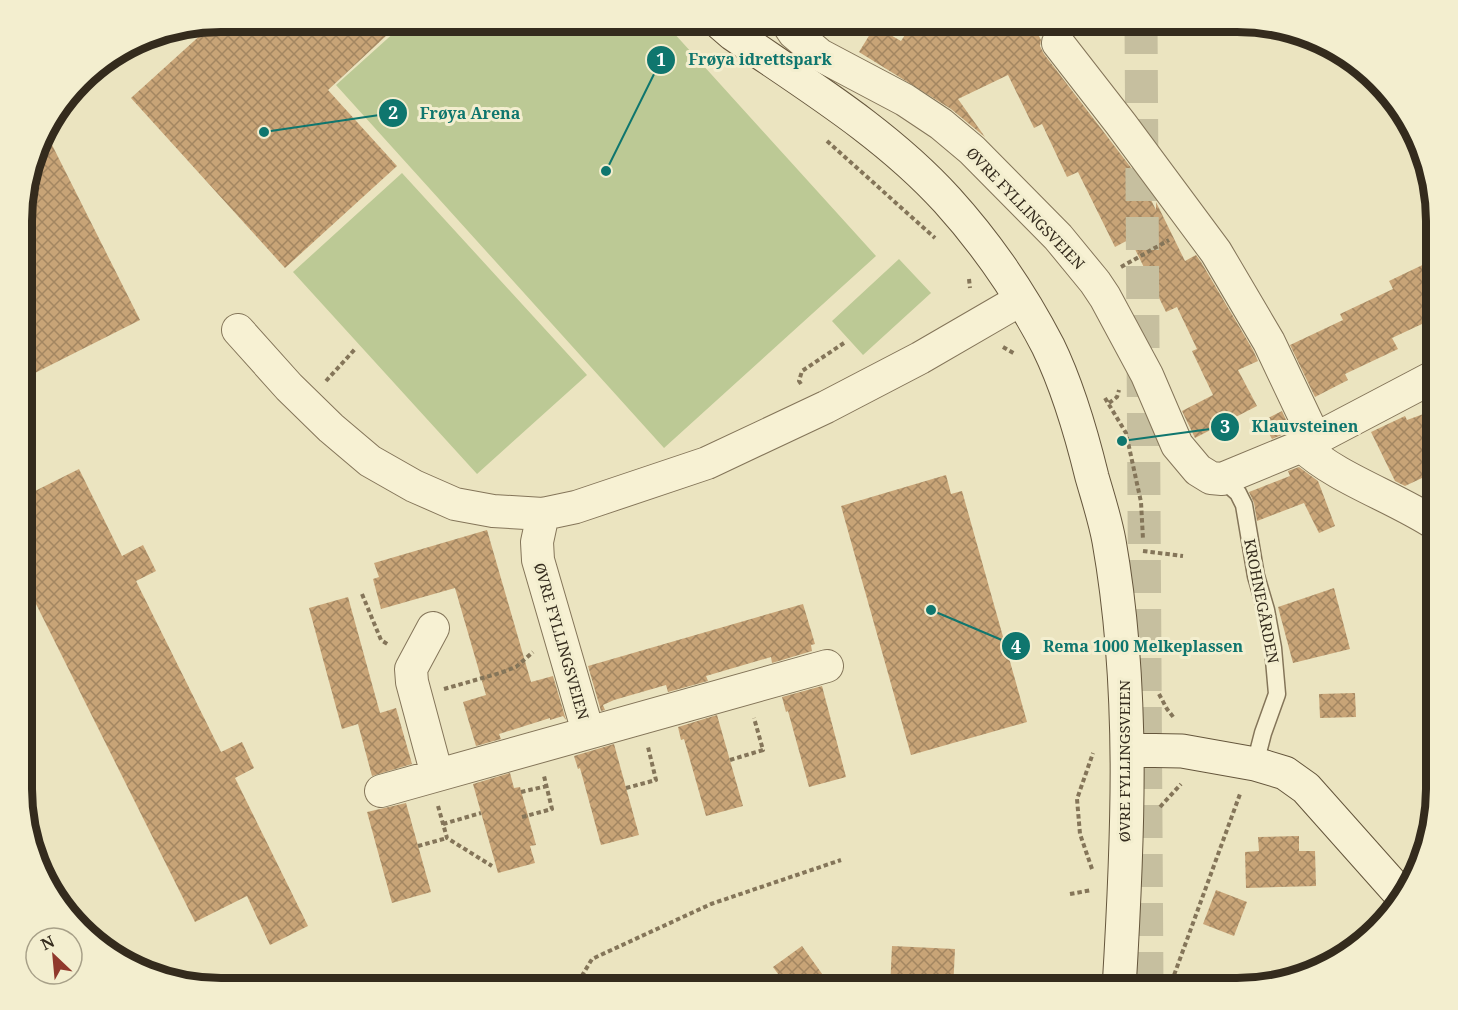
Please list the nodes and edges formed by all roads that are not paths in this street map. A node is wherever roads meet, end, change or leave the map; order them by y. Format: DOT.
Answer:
graph roads {
  1 [pos="731,32"];
  2 [pos="793,32"];
  3 [pos="1058,44"];
  4 [pos="1020,300"];
  5 [pos="238,330"];
  6 [pos="1426,381"];
  7 [pos="1308,443"];
  8 [pos="1222,479"];
  9 [pos="543,514"];
  10 [pos="1426,518"];
  11 [pos="433,628"];
  12 [pos="827,666"];
  13 [pos="588,732"];
  14 [pos="1112,747"];
  15 [pos="1255,764"];
  16 [pos="434,776"];
  17 [pos="381,791"];
  18 [pos="1397,890"];
  19 [pos="1120,978"];
  1 -- 4 [label="main road, ØVRE FYLLINGSVEIEN"];
  2 -- 8 [label="street, ØVRE FYLLINGSVEIEN"];
  3 -- 7 [label="street"];
  4 -- 9 [label="street"];
  4 -- 14 [label="main road, ØVRE FYLLINGSVEIEN"];
  5 -- 9 [label="street"];
  6 -- 7 [label="street"];
  7 -- 8 [label="street"];
  7 -- 10 [label="street"];
  8 -- 15 [label="lane, KROHNEGÅRDEN"];
  9 -- 13 [label="street, ØVRE FYLLINGSVEIEN"];
  11 -- 16 [label="street"];
  12 -- 13 [label="street, ØVRE FYLLINGSVEIEN"];
  13 -- 16 [label="street, ØVRE FYLLINGSVEIEN"];
  14 -- 15 [label="main road"];
  14 -- 19 [label="main road, ØVRE FYLLINGSVEIEN"];
  15 -- 18 [label="main road"];
  16 -- 17 [label="street, ØVRE FYLLINGSVEIEN"];
}
